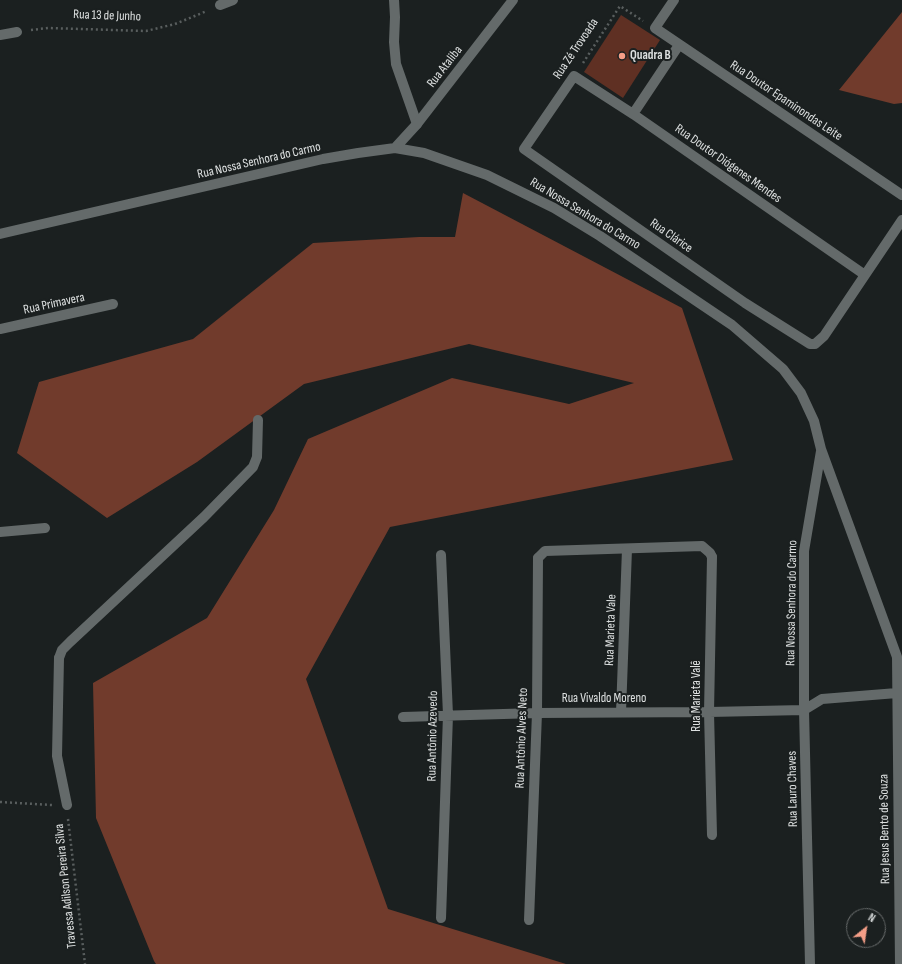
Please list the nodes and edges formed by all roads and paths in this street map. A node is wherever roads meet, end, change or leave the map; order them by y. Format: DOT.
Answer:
graph roads {
  1 [pos="233,0"];
  2 [pos="394,0"];
  3 [pos="513,0"];
  4 [pos="674,0"];
  5 [pos="220,5"];
  6 [pos="655,28"];
  7 [pos="17,32"];
  8 [pos="0,35"];
  9 [pos="679,45"];
  10 [pos="574,76"];
  11 [pos="633,114"];
  12 [pos="417,124"];
  13 [pos="395,148"];
  14 [pos="524,149"];
  15 [pos="902,195"];
  16 [pos="902,220"];
  17 [pos="0,234"];
  18 [pos="865,275"];
  19 [pos="113,304"];
  20 [pos="0,329"];
  21 [pos="258,420"];
  22 [pos="822,449"];
  23 [pos="45,528"];
  24 [pos="0,532"];
  25 [pos="626,549"];
  26 [pos="441,555"];
  27 [pos="899,657"];
  28 [pos="897,693"];
  29 [pos="804,710"];
  30 [pos="537,712"];
  31 [pos="621,712"];
  32 [pos="709,712"];
  33 [pos="448,715"];
  34 [pos="403,717"];
  35 [pos="0,802"];
  36 [pos="67,805"];
  37 [pos="712,835"];
  38 [pos="441,918"];
  39 [pos="529,920"];
  40 [pos="85,964"];
  41 [pos="810,964"];
  42 [pos="900,964"];
  1 -- 5 [label="street"];
  2 -- 12 [label="street"];
  3 -- 12 [label="street, Rua Ataliba"];
  4 -- 6 [label="street"];
  5 -- 7 [label="path, Rua 13 de Junho"];
  6 -- 9 [label="street, Rua Doutor Epaminondas Leite"];
  6 -- 10 [label="path, Rua Zé Trovoada"];
  7 -- 8 [label="street"];
  9 -- 11 [label="street"];
  9 -- 15 [label="street, Rua Doutor Epaminondas Leite"];
  10 -- 11 [label="street, Rua Doutor Diógenes Mendes"];
  10 -- 14 [label="street, Rua Zé Trovoada"];
  11 -- 18 [label="street, Rua Doutor Diógenes Mendes"];
  12 -- 13 [label="street, Rua Ataliba"];
  13 -- 17 [label="street, Rua Nossa Senhora do Carmo"];
  13 -- 22 [label="street, Rua Nossa Senhora do Carmo"];
  14 -- 18 [label="street, Rua Clárice"];
  16 -- 18 [label="street"];
  19 -- 20 [label="street, Rua Primavera"];
  21 -- 36 [label="street"];
  22 -- 27 [label="street, Rua Nossa Senhora do Carmo"];
  22 -- 29 [label="street, Rua Nossa Senhora do Carmo"];
  23 -- 24 [label="street"];
  25 -- 30 [label="street, Rua Antônio Alves Neto"];
  25 -- 31 [label="street, Rua Marieta Vale"];
  25 -- 32 [label="street, Rua Marieta Valê"];
  26 -- 33 [label="street, Rua Antônio Azevedo"];
  27 -- 28 [label="street, Rua Nossa Senhora do Carmo"];
  28 -- 29 [label="street"];
  28 -- 42 [label="street, Rua Jesus Bento de Souza"];
  29 -- 32 [label="street, Rua Vivaldo Moreno"];
  29 -- 41 [label="street, Rua Lauro Chaves"];
  30 -- 31 [label="street, Rua Vivaldo Moreno"];
  30 -- 33 [label="street, Rua Vivaldo Moreno"];
  30 -- 39 [label="street, Rua Antônio Alves Neto"];
  31 -- 32 [label="street, Rua Vivaldo Moreno"];
  32 -- 37 [label="street, Rua Marieta Valê"];
  33 -- 34 [label="street, Rua Vivaldo Moreno"];
  33 -- 38 [label="street, Rua Antônio Azevedo"];
  35 -- 36 [label="path"];
  36 -- 40 [label="path, Travessa Adilson Pereira Silva"];
}
